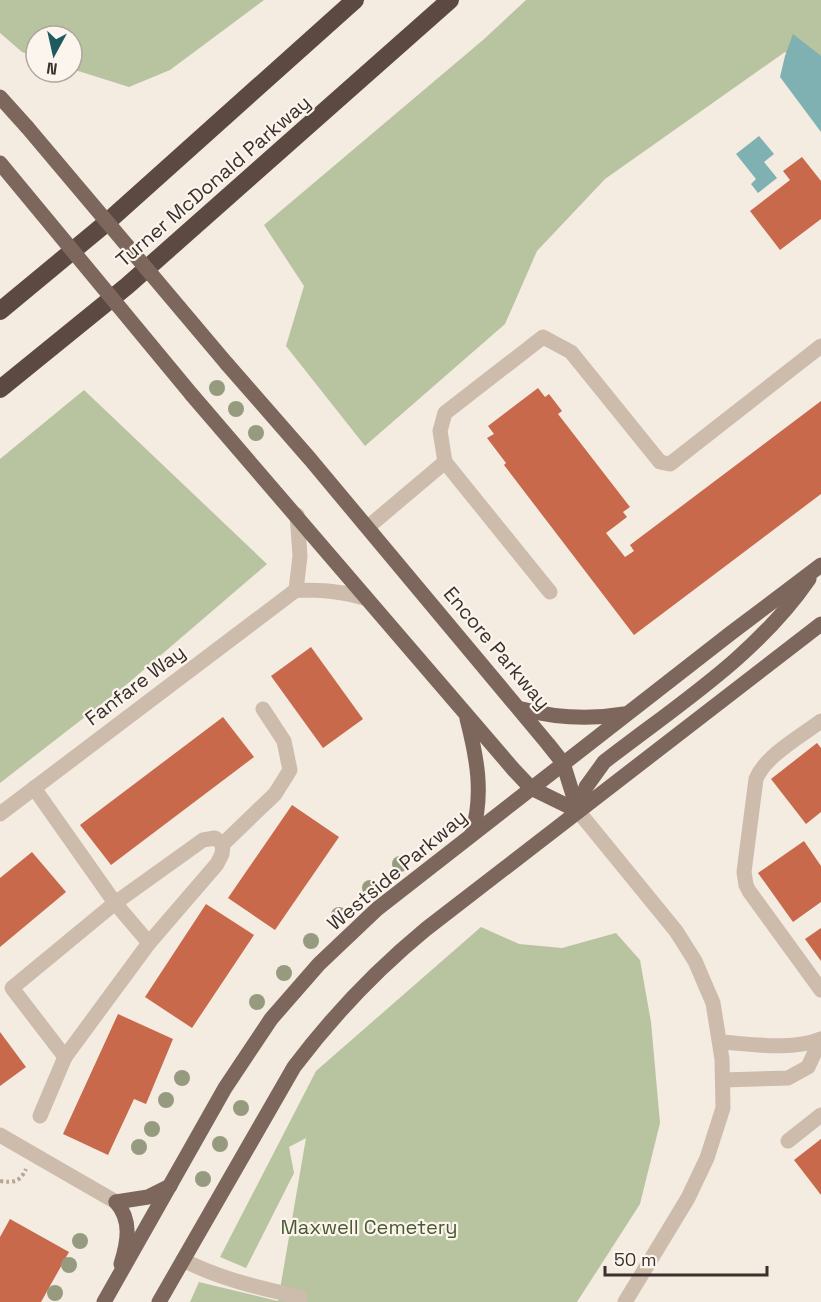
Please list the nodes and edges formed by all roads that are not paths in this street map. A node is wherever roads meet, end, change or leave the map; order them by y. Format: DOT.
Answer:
graph roads {
  1 [pos="355,0"];
  2 [pos="450,0"];
  3 [pos="0,97"];
  4 [pos="0,163"];
  5 [pos="0,311"];
  6 [pos="821,345"];
  7 [pos="0,389"];
  8 [pos="445,462"];
  9 [pos="297,515"];
  10 [pos="368,527"];
  11 [pos="819,566"];
  12 [pos="296,590"];
  13 [pos="550,592"];
  14 [pos="367,599"];
  15 [pos="821,624"];
  16 [pos="263,709"];
  17 [pos="522,709"];
  18 [pos="627,713"];
  19 [pos="467,716"];
  20 [pos="821,721"];
  21 [pos="563,763"];
  22 [pos="34,788"];
  23 [pos="531,788"];
  24 [pos="578,811"];
  25 [pos="0,814"];
  26 [pos="472,834"];
  27 [pos="223,844"];
  28 [pos="115,903"];
  29 [pos="149,943"];
  30 [pos="821,990"];
  31 [pos="821,1039"];
  32 [pos="720,1042"];
  33 [pos="65,1057"];
  34 [pos="723,1080"];
  35 [pos="821,1115"];
  36 [pos="40,1116"];
  37 [pos="0,1135"];
  38 [pos="788,1141"];
  39 [pos="170,1186"];
  40 [pos="116,1202"];
  41 [pos="183,1260"];
  42 [pos="115,1283"];
  43 [pos="300,1297"];
  44 [pos="104,1302"];
  45 [pos="159,1302"];
  46 [pos="625,1302"];
  1 -- 5 [label="highway, Turner McDonald Parkway"];
  2 -- 7 [label="highway, Turner McDonald Parkway"];
  3 -- 10 [label="main road, Encore Parkway, bridge"];
  4 -- 9 [label="main road, bridge"];
  6 -- 8 [label="street"];
  8 -- 10 [label="street"];
  8 -- 13 [label="street"];
  9 -- 12 [label="street"];
  9 -- 14 [label="main road"];
  10 -- 17 [label="main road, Encore Parkway"];
  11 -- 18 [label="main road, Westside Parkway"];
  11 -- 24 [label="main road"];
  12 -- 14 [label="street"];
  12 -- 22 [label="street, Fanfare Way"];
  14 -- 19 [label="main road"];
  15 -- 24 [label="main road"];
  16 -- 27 [label="street"];
  17 -- 18 [label="main road"];
  17 -- 21 [label="main road, Encore Parkway"];
  18 -- 21 [label="main road, Westside Parkway"];
  19 -- 23 [label="main road"];
  19 -- 26 [label="main road"];
  20 -- 30 [label="street"];
  21 -- 23 [label="main road, Westside Parkway"];
  21 -- 24 [label="main road, Encore Parkway"];
  22 -- 25 [label="street, Fanfare Way"];
  22 -- 28 [label="street"];
  23 -- 24 [label="main road"];
  23 -- 26 [label="main road, Westside Parkway"];
  24 -- 32 [label="street, Encore Parkway"];
  24 -- 41 [label="main road"];
  26 -- 39 [label="main road, Westside Parkway"];
  27 -- 28 [label="street"];
  27 -- 29 [label="street"];
  28 -- 29 [label="street"];
  28 -- 33 [label="street"];
  29 -- 33 [label="street"];
  31 -- 32 [label="street"];
  31 -- 34 [label="street"];
  32 -- 34 [label="street, Encore Parkway"];
  33 -- 36 [label="street"];
  34 -- 46 [label="street, Encore Parkway"];
  35 -- 38 [label="street"];
  37 -- 40 [label="street"];
  39 -- 40 [label="main road"];
  39 -- 42 [label="main road, Westside Parkway"];
  40 -- 42 [label="main road"];
  41 -- 43 [label="street"];
  41 -- 45 [label="main road"];
  42 -- 44 [label="main road, Westside Parkway"];
}
